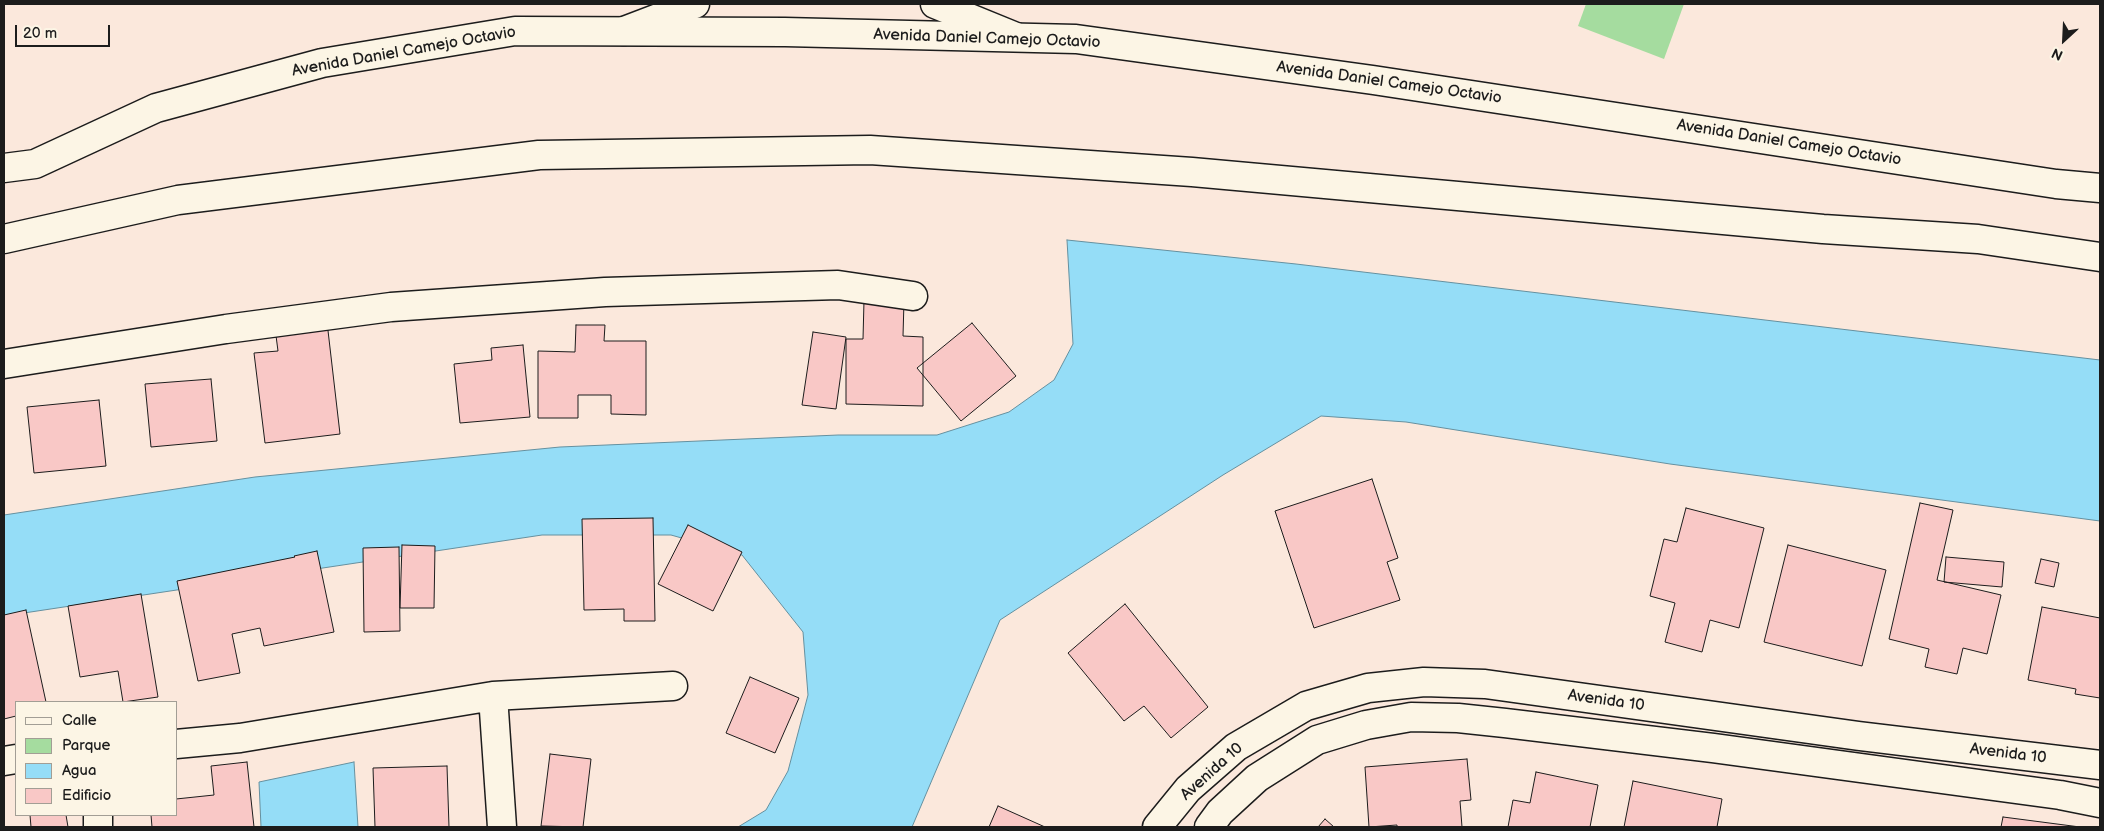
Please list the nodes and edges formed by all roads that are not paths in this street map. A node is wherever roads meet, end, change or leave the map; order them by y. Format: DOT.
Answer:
graph roads {
  1 [pos="695,4"];
  2 [pos="935,4"];
  3 [pos="624,31"];
  4 [pos="1018,38"];
  5 [pos="4,168"];
  6 [pos="2100,188"];
  7 [pos="4,239"];
  8 [pos="2100,257"];
  9 [pos="913,296"];
  10 [pos="4,364"];
  11 [pos="673,686"];
  12 [pos="493,696"];
  13 [pos="1615,702"];
  14 [pos="1612,736"];
  15 [pos="178,744"];
  16 [pos="2100,765"];
  17 [pos="2100,803"];
  18 [pos="502,827"];
  19 [pos="1157,827"];
  20 [pos="1209,827"];
  1 -- 3 [label="main road"];
  2 -- 4 [label="main road"];
  3 -- 4 [label="main road, Avenida Daniel Camejo Octavio"];
  3 -- 5 [label="main road, Avenida Daniel Camejo Octavio"];
  4 -- 6 [label="main road, Avenida Daniel Camejo Octavio"];
  7 -- 8 [label="main road"];
  9 -- 10 [label="main road"];
  11 -- 12 [label="main road"];
  12 -- 15 [label="main road"];
  12 -- 18 [label="main road"];
  13 -- 14 [label="main road"];
  13 -- 16 [label="main road, Avenida 10"];
  13 -- 19 [label="main road, Avenida 10"];
  14 -- 17 [label="main road, Avenida 10"];
  14 -- 20 [label="main road, Avenida 10"];
}
